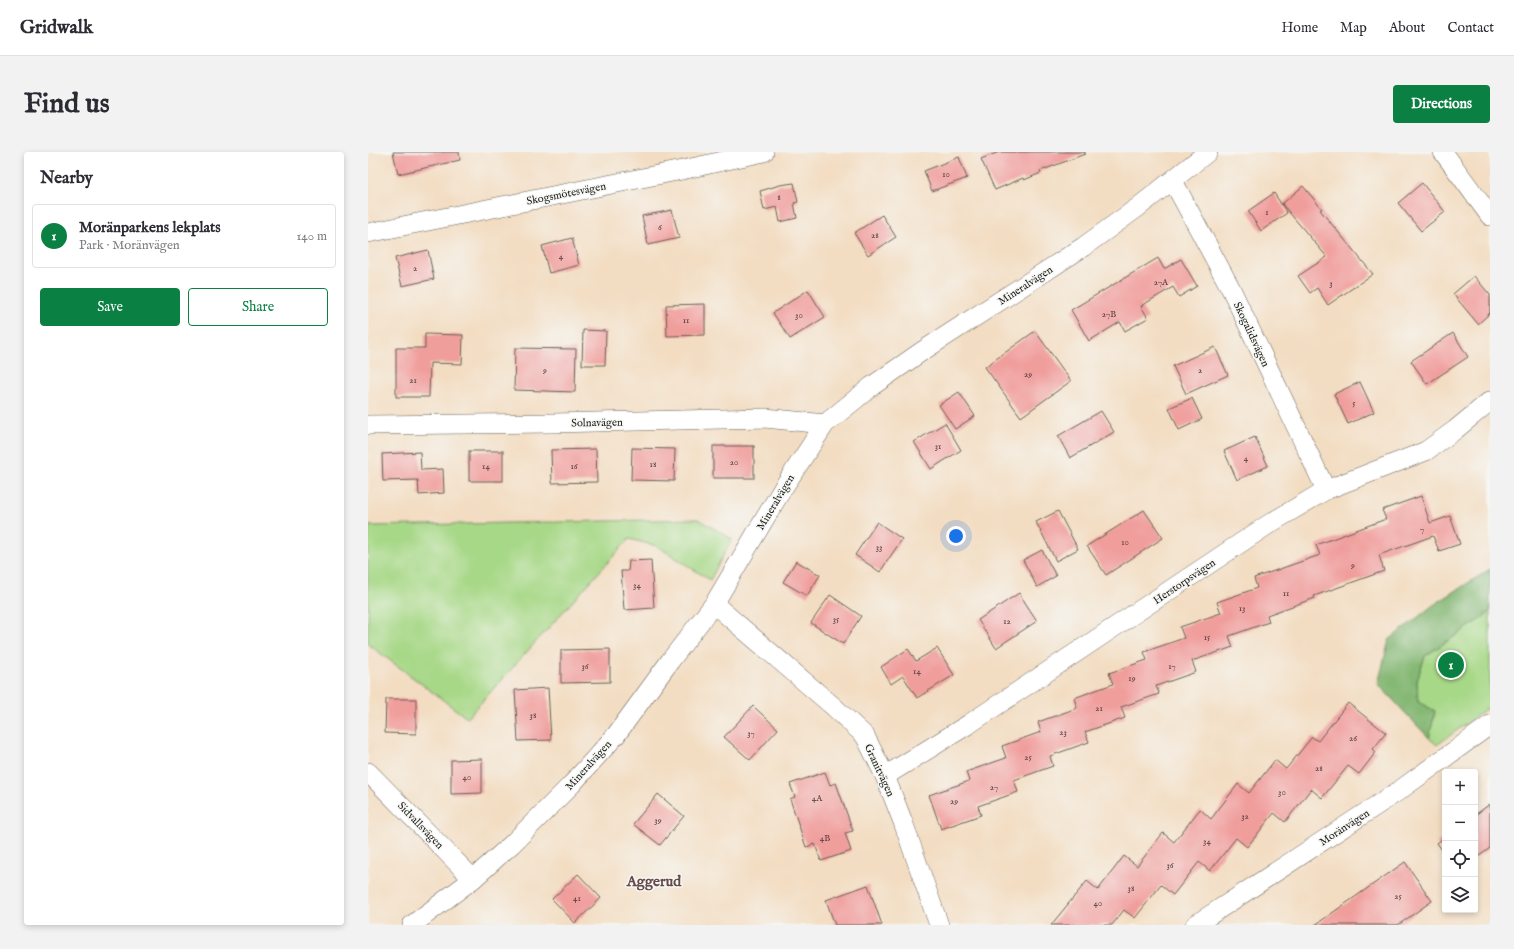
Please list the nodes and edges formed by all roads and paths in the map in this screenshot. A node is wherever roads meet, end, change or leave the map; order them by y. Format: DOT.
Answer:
graph roads {
  1 [pos="764,152"];
  2 [pos="1208,152"];
  3 [pos="1443,152"];
  4 [pos="1173,181"];
  5 [pos="1490,216"];
  6 [pos="368,233"];
  7 [pos="1490,401"];
  8 [pos="825,424"];
  9 [pos="368,425"];
  10 [pos="1326,490"];
  11 [pos="714,604"];
  12 [pos="1490,725"];
  13 [pos="368,772"];
  14 [pos="885,776"];
  15 [pos="473,879"];
  16 [pos="412,925"];
  17 [pos="939,925"];
  18 [pos="1195,925"];
  1 -- 6 [label="street, Skogsmötesvägen"];
  2 -- 4 [label="street, Mineralvägen"];
  3 -- 5 [label="street"];
  4 -- 8 [label="street, Mineralvägen"];
  4 -- 10 [label="street, Skogalidsvägen"];
  7 -- 10 [label="street, Herstorpsvägen"];
  8 -- 9 [label="street, Solnavägen"];
  8 -- 11 [label="street, Mineralvägen"];
  10 -- 14 [label="street, Herstorpsvägen"];
  11 -- 14 [label="street, Granitvägen"];
  11 -- 15 [label="street, Mineralvägen"];
  12 -- 18 [label="street, Moränvägen"];
  13 -- 15 [label="street, Sidvallsvägen"];
  14 -- 17 [label="street, Granitvägen"];
  15 -- 16 [label="street, Mineralvägen"];
}
